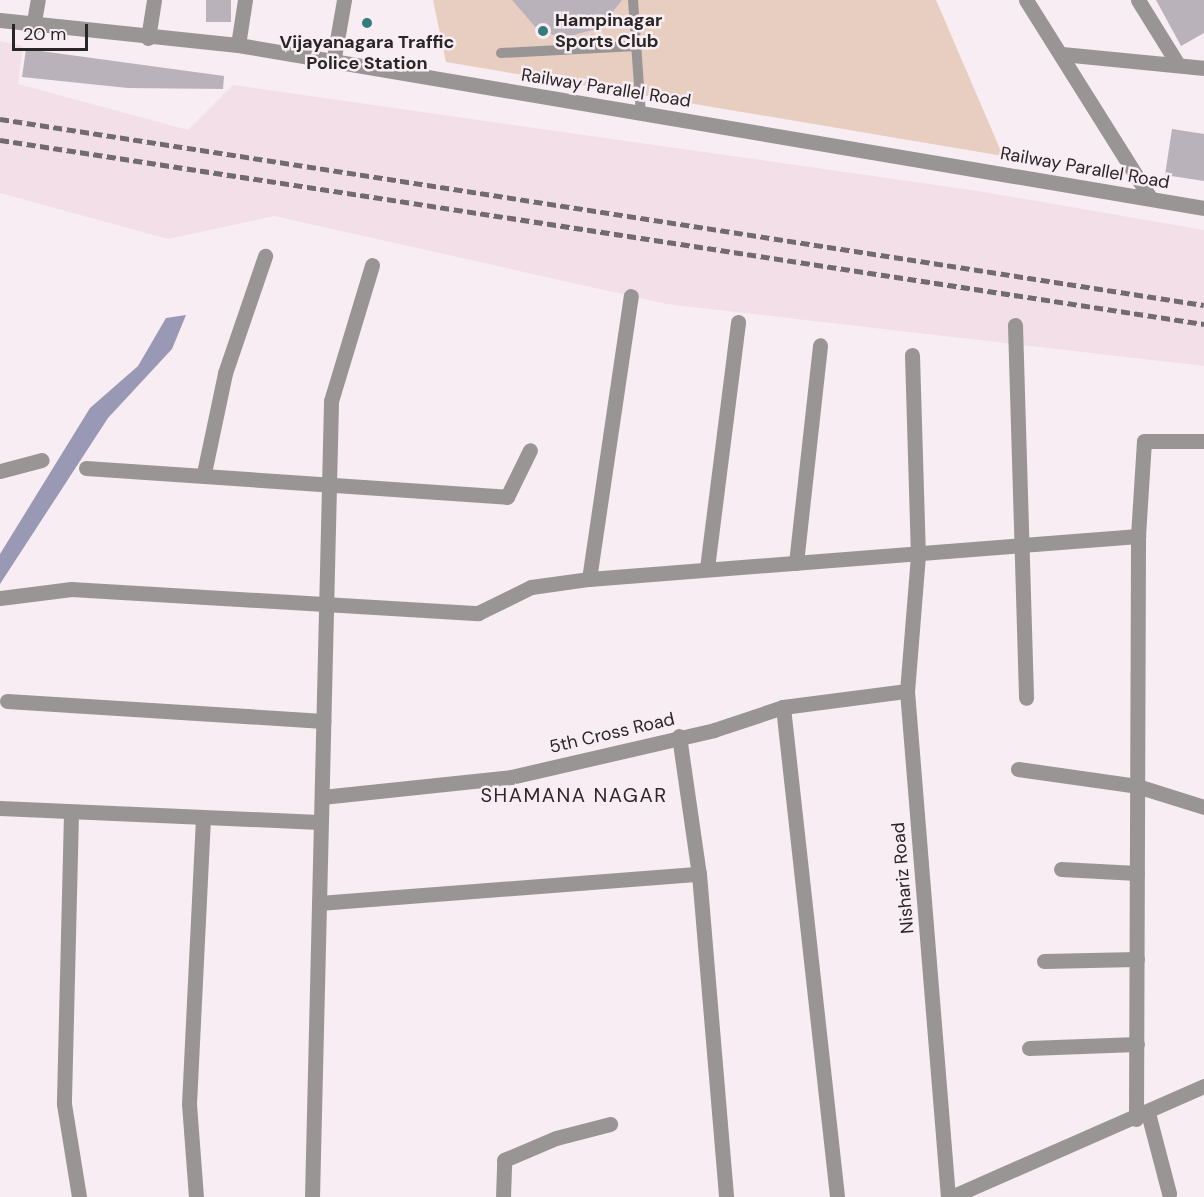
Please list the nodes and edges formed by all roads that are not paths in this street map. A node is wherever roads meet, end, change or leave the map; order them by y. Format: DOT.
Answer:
graph roads {
  1 [pos="38,0"];
  2 [pos="154,0"];
  3 [pos="245,0"];
  4 [pos="344,0"];
  5 [pos="633,0"];
  6 [pos="1026,0"];
  7 [pos="1138,0"];
  8 [pos="0,20"];
  9 [pos="33,27"];
  10 [pos="148,38"];
  11 [pos="238,45"];
  12 [pos="636,46"];
  13 [pos="501,53"];
  14 [pos="1062,54"];
  15 [pos="333,63"];
  16 [pos="1177,63"];
  17 [pos="1204,68"];
  18 [pos="641,113"];
  19 [pos="1150,198"];
  20 [pos="1204,208"];
  21 [pos="265,256"];
  22 [pos="372,265"];
  23 [pos="631,296"];
  24 [pos="738,322"];
  25 [pos="1015,325"];
  26 [pos="820,345"];
  27 [pos="912,354"];
  28 [pos="1204,441"];
  29 [pos="530,450"];
  30 [pos="42,460"];
  31 [pos="86,468"];
  32 [pos="0,471"];
  33 [pos="204,473"];
  34 [pos="330,480"];
  35 [pos="1138,536"];
  36 [pos="1018,549"];
  37 [pos="918,555"];
  38 [pos="795,563"];
  39 [pos="707,568"];
  40 [pos="589,579"];
  41 [pos="0,598"];
  42 [pos="322,601"];
  43 [pos="907,691"];
  44 [pos="1026,698"];
  45 [pos="7,701"];
  46 [pos="783,707"];
  47 [pos="323,721"];
  48 [pos="679,736"];
  49 [pos="1018,769"];
  50 [pos="1137,786"];
  51 [pos="322,797"];
  52 [pos="1204,807"];
  53 [pos="0,808"];
  54 [pos="70,813"];
  55 [pos="203,817"];
  56 [pos="319,822"];
  57 [pos="1061,869"];
  58 [pos="1137,873"];
  59 [pos="699,874"];
  60 [pos="319,903"];
  61 [pos="1137,959"];
  62 [pos="1044,961"];
  63 [pos="1137,1044"];
  64 [pos="1029,1047"];
  65 [pos="1204,1086"];
  66 [pos="1142,1116"];
  67 [pos="610,1124"];
  68 [pos="1169,1193"];
  69 [pos="79,1197"];
  70 [pos="196,1197"];
  71 [pos="312,1197"];
  72 [pos="504,1197"];
  73 [pos="726,1197"];
  74 [pos="837,1197"];
  75 [pos="950,1197"];
  1 -- 9 [label="street"];
  2 -- 10 [label="street"];
  3 -- 11 [label="street"];
  4 -- 15 [label="street"];
  5 -- 12 [label="lane"];
  6 -- 14 [label="street"];
  7 -- 16 [label="street"];
  8 -- 9 [label="street, Railway Parallel Road"];
  9 -- 10 [label="street, Railway Parallel Road"];
  10 -- 11 [label="street, Railway Parallel Road"];
  11 -- 15 [label="street, Railway Parallel Road"];
  12 -- 13 [label="lane"];
  12 -- 18 [label="lane"];
  14 -- 16 [label="street"];
  14 -- 19 [label="street"];
  15 -- 18 [label="street, Railway Parallel Road"];
  16 -- 17 [label="street"];
  18 -- 19 [label="street, Railway Parallel Road"];
  19 -- 20 [label="street, Railway Parallel Road"];
  21 -- 33 [label="street"];
  22 -- 34 [label="street"];
  23 -- 40 [label="street"];
  24 -- 39 [label="street"];
  25 -- 36 [label="street"];
  26 -- 38 [label="street"];
  27 -- 37 [label="street, Nishariz Road"];
  28 -- 35 [label="street"];
  29 -- 34 [label="street"];
  30 -- 32 [label="street"];
  31 -- 33 [label="street"];
  33 -- 34 [label="street"];
  34 -- 42 [label="street"];
  35 -- 36 [label="street"];
  35 -- 50 [label="street"];
  36 -- 37 [label="street"];
  36 -- 44 [label="street"];
  37 -- 38 [label="street"];
  37 -- 43 [label="street, Nishariz Road"];
  38 -- 39 [label="street"];
  39 -- 40 [label="street"];
  40 -- 42 [label="street"];
  41 -- 42 [label="street"];
  42 -- 47 [label="street"];
  43 -- 46 [label="street, 5th Cross Road"];
  43 -- 75 [label="street, Nishariz Road"];
  45 -- 47 [label="street"];
  46 -- 48 [label="street, 5th Cross Road"];
  46 -- 74 [label="street"];
  47 -- 51 [label="street"];
  48 -- 51 [label="street, 5th Cross Road"];
  48 -- 59 [label="street"];
  49 -- 50 [label="street"];
  50 -- 52 [label="street"];
  50 -- 58 [label="street"];
  51 -- 56 [label="street"];
  53 -- 54 [label="street"];
  54 -- 55 [label="street"];
  54 -- 69 [label="street"];
  55 -- 56 [label="street"];
  55 -- 70 [label="street"];
  56 -- 60 [label="street"];
  57 -- 58 [label="street"];
  58 -- 61 [label="street"];
  59 -- 60 [label="street"];
  59 -- 73 [label="street"];
  60 -- 71 [label="street"];
  61 -- 62 [label="street"];
  61 -- 63 [label="street"];
  63 -- 64 [label="street"];
  63 -- 66 [label="street"];
  65 -- 66 [label="street"];
  66 -- 68 [label="street"];
  66 -- 75 [label="street"];
  67 -- 72 [label="street"];
}
